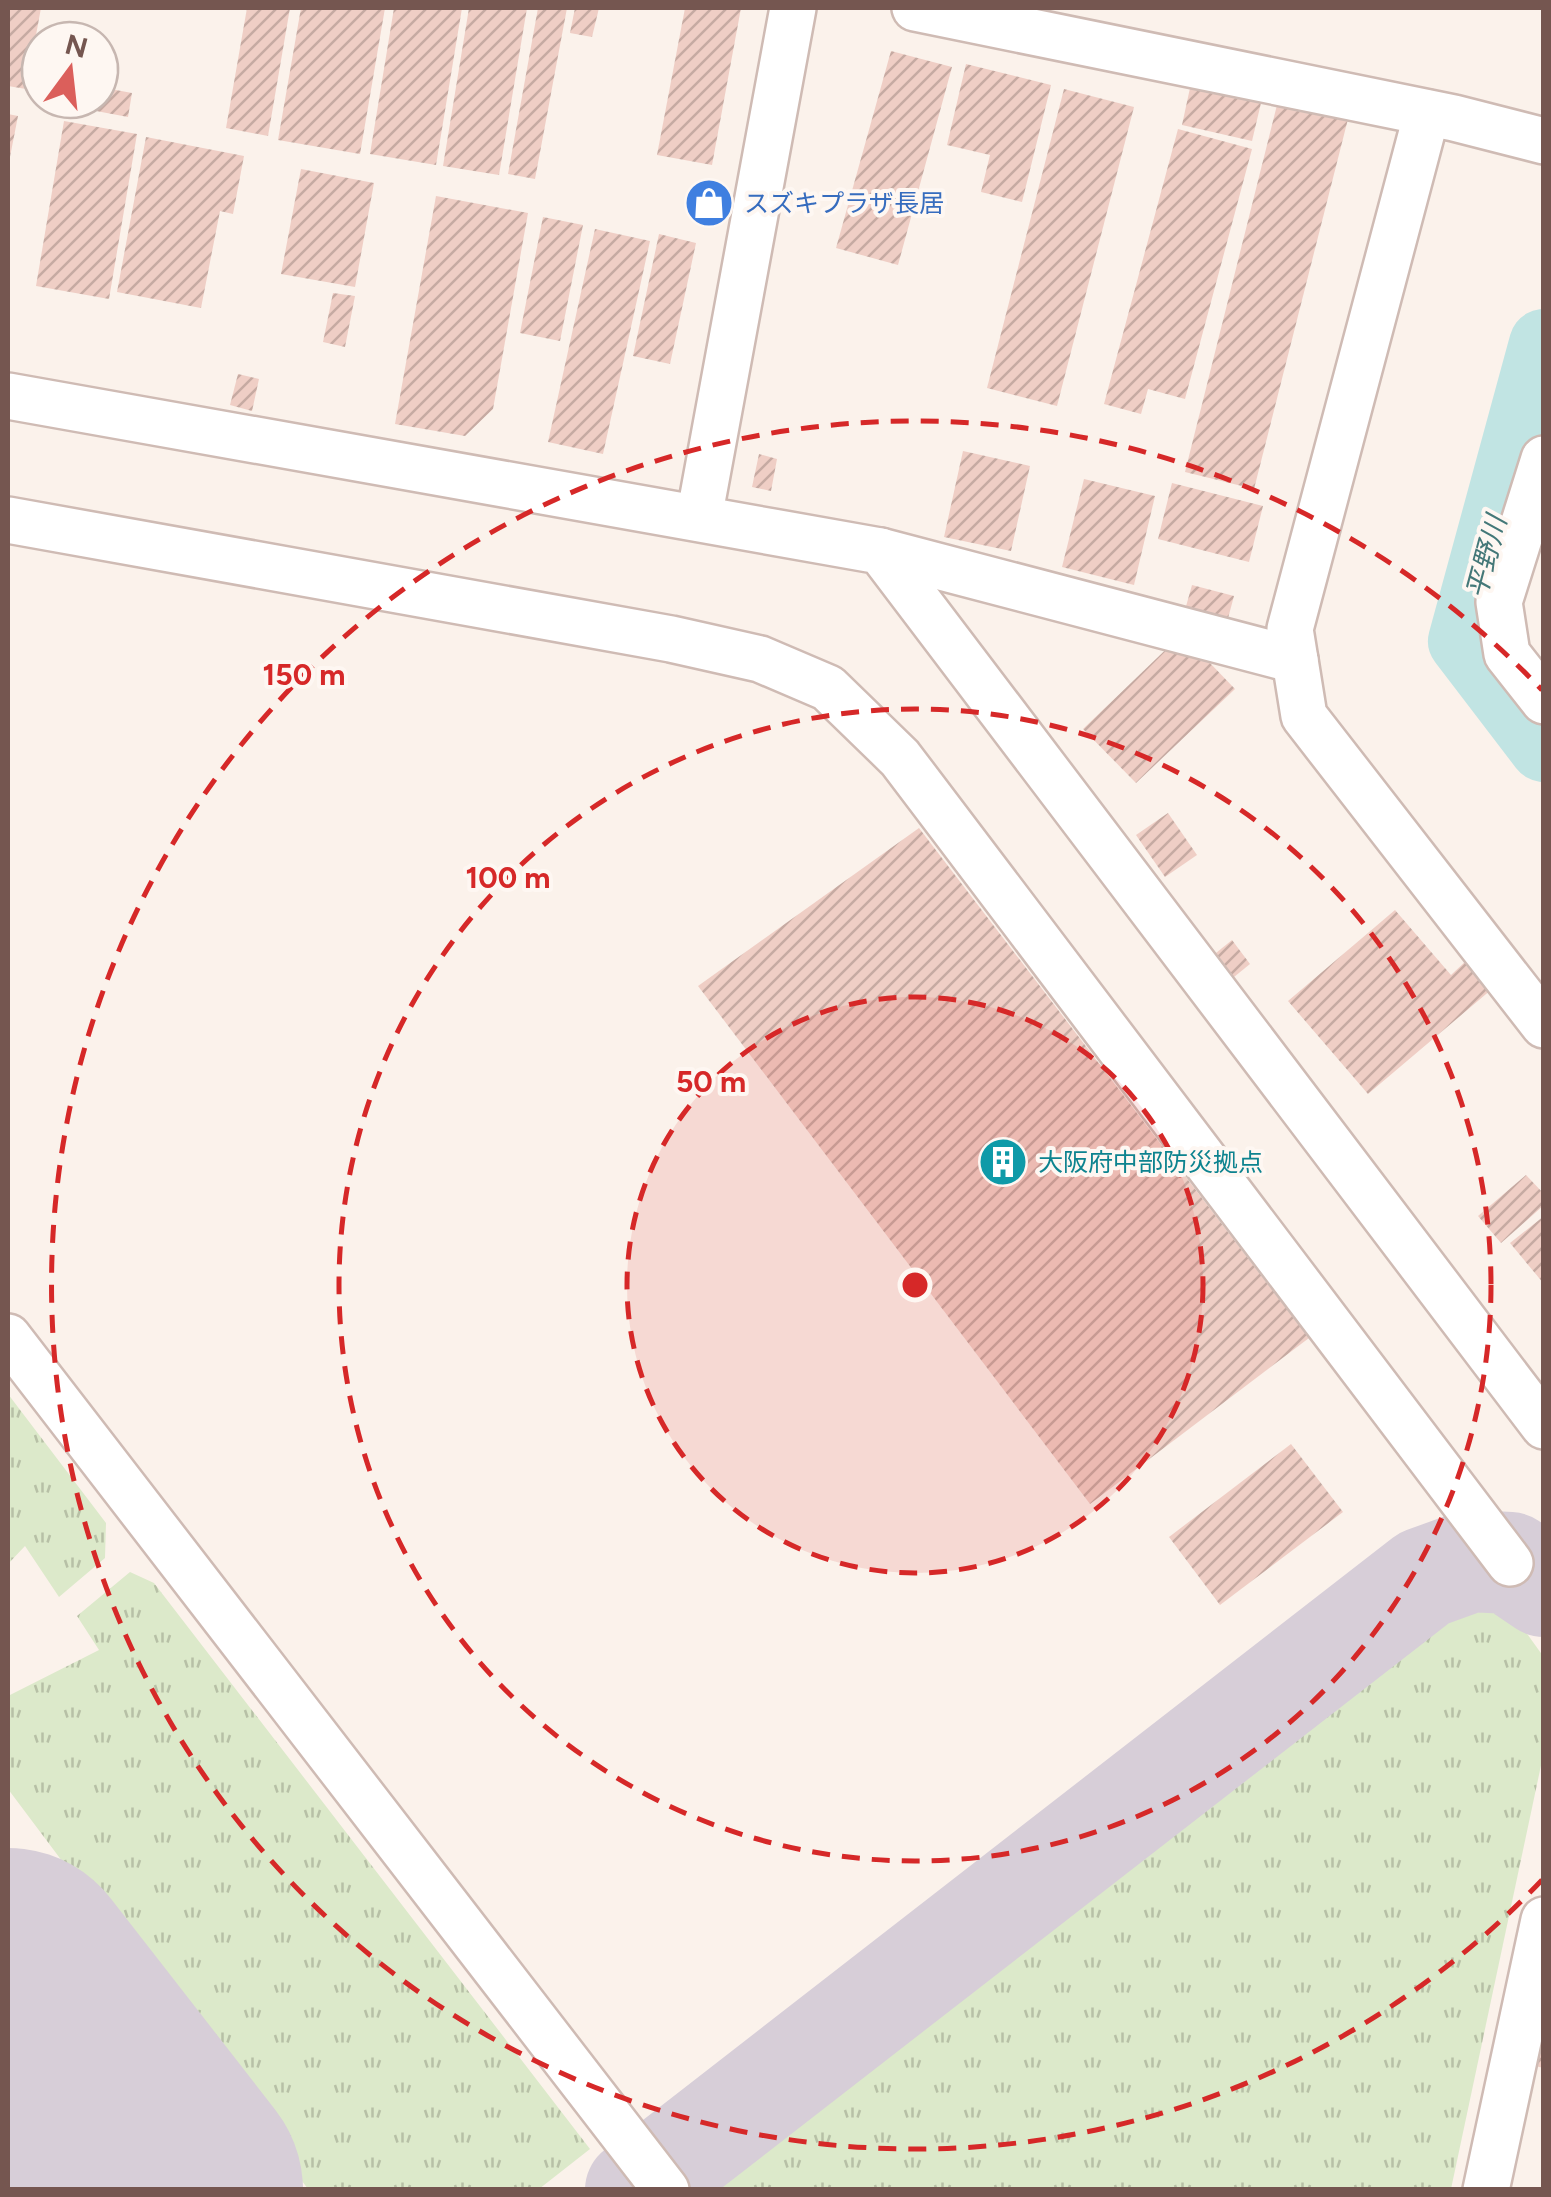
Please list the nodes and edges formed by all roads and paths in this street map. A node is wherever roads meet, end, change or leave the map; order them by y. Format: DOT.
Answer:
graph roads {
  1 [pos="793,8"];
  2 [pos="915,8"];
  3 [pos="1440,116"];
  4 [pos="1544,141"];
  5 [pos="8,396"];
  6 [pos="1544,459"];
  7 [pos="700,518"];
  8 [pos="8,520"];
  9 [pos="1534,522"];
  10 [pos="880,551"];
  11 [pos="1295,660"];
  12 [pos="1544,701"];
  13 [pos="1544,1025"];
  14 [pos="8,1338"];
  15 [pos="1544,1426"];
  16 [pos="1510,1563"];
  17 [pos="1544,1920"];
  18 [pos="1534,2008"];
  19 [pos="666,2190"];
  20 [pos="1486,2190"];
  1 -- 7 [label="street"];
  2 -- 3 [label="street"];
  3 -- 4 [label="street"];
  3 -- 11 [label="street"];
  5 -- 7 [label="street"];
  6 -- 9 [label="street"];
  7 -- 10 [label="street"];
  8 -- 16 [label="street"];
  9 -- 12 [label="street"];
  10 -- 11 [label="street"];
  10 -- 15 [label="street"];
  11 -- 13 [label="street"];
  14 -- 19 [label="street"];
  17 -- 18 [label="street"];
  18 -- 20 [label="street"];
}
